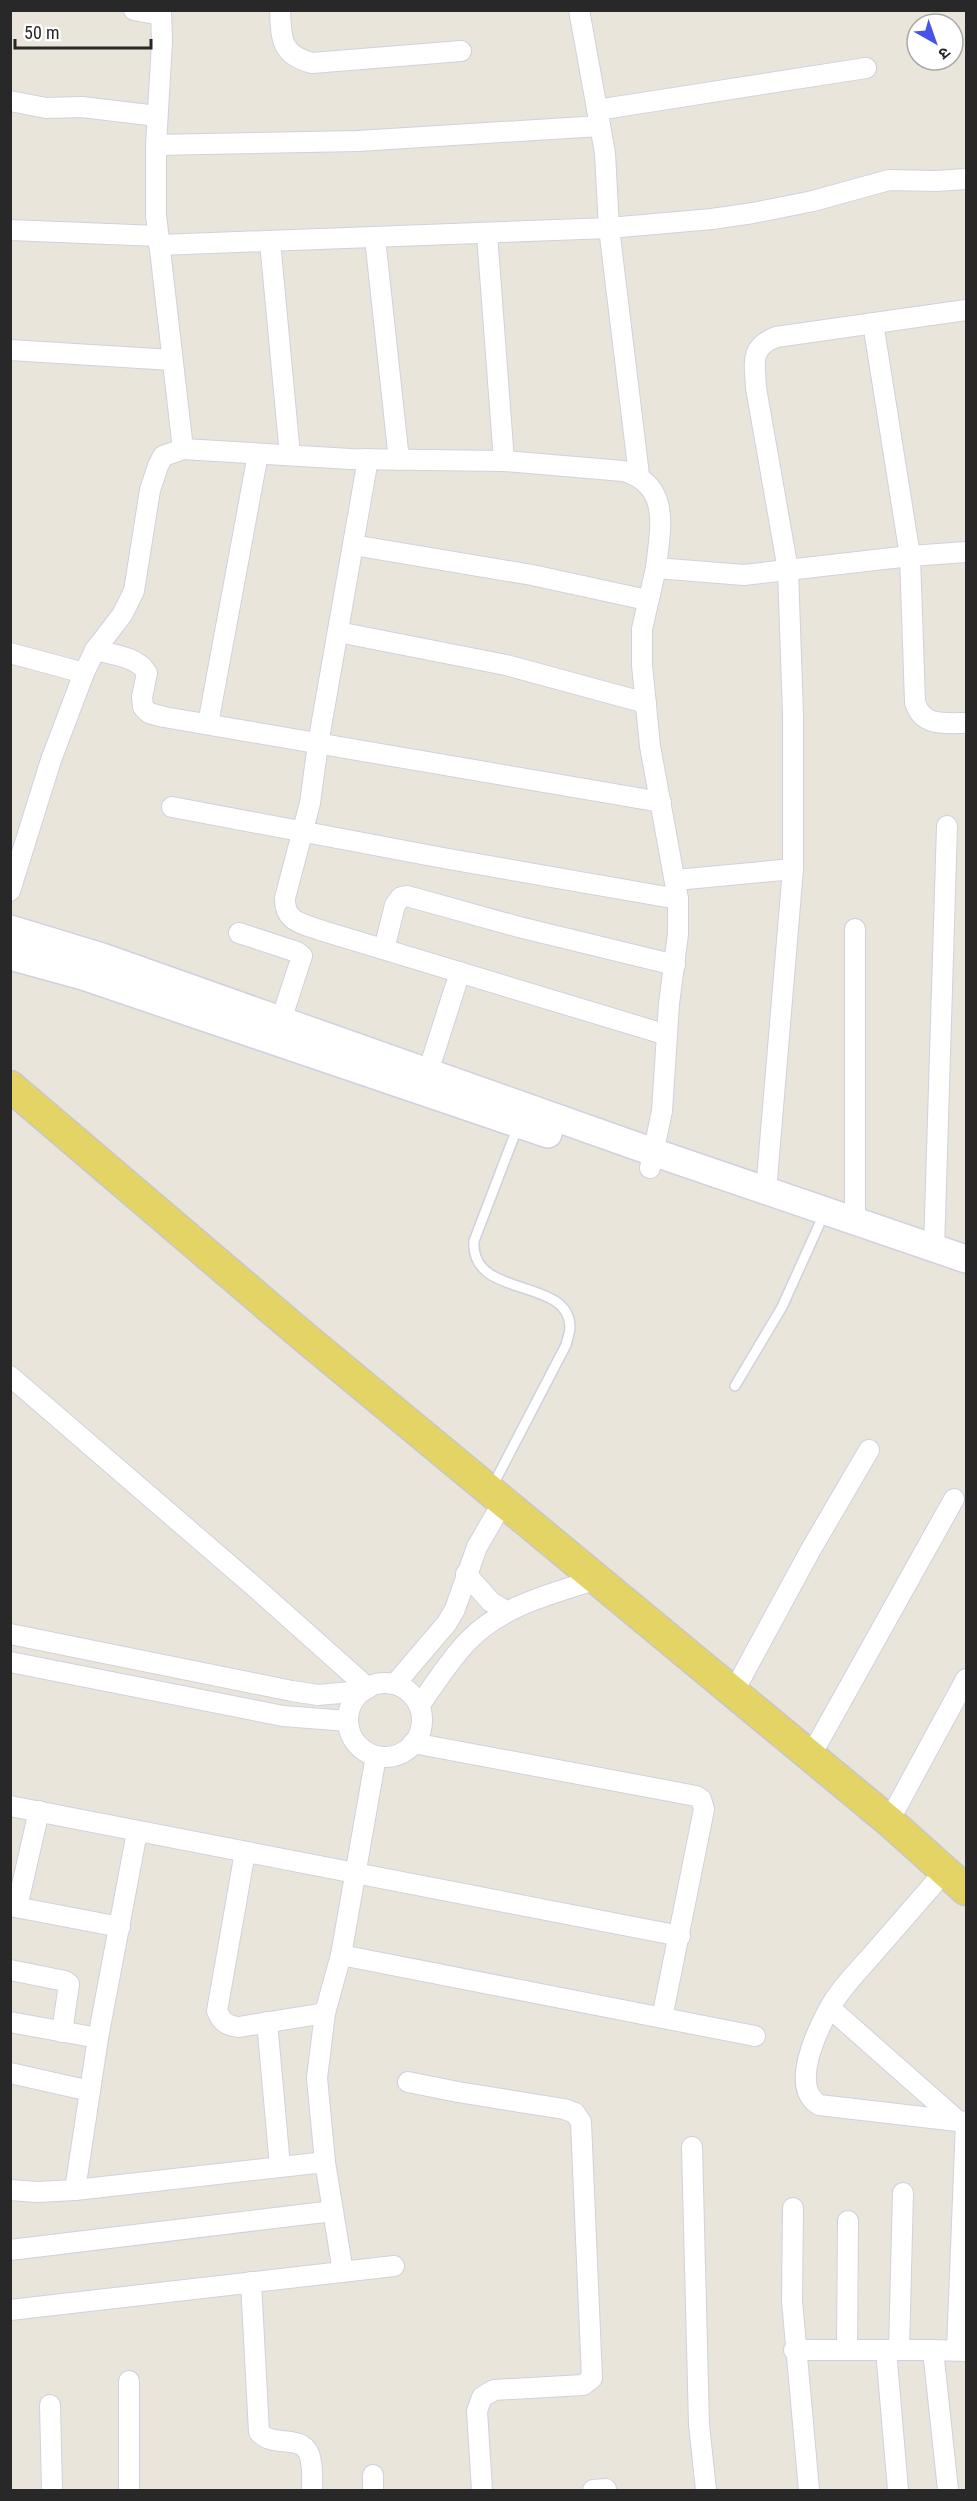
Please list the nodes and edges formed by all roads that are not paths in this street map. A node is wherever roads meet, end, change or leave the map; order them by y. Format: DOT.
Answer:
graph roads {
  1 [pos="134,10"];
  2 [pos="280,10"];
  3 [pos="579,10"];
  4 [pos="161,13"];
  5 [pos="461,51"];
  6 [pos="866,68"];
  7 [pos="10,101"];
  8 [pos="157,116"];
  9 [pos="598,118"];
  10 [pos="156,145"];
  11 [pos="966,179"];
  12 [pos="609,228"];
  13 [pos="10,230"];
  14 [pos="487,234"];
  15 [pos="375,238"];
  16 [pos="159,240"];
  17 [pos="270,242"];
  18 [pos="966,310"];
  19 [pos="873,323"];
  20 [pos="10,350"];
  21 [pos="172,360"];
  22 [pos="183,449"];
  23 [pos="258,454"];
  24 [pos="290,455"];
  25 [pos="368,459"];
  26 [pos="399,460"];
  27 [pos="504,461"];
  28 [pos="639,475"];
  29 [pos="353,545"];
  30 [pos="966,552"];
  31 [pos="910,556"];
  32 [pos="656,568"];
  33 [pos="788,570"];
  34 [pos="647,600"];
  35 [pos="338,632"];
  36 [pos="95,650"];
  37 [pos="10,653"];
  38 [pos="84,673"];
  39 [pos="646,703"];
  40 [pos="966,723"];
  41 [pos="208,724"];
  42 [pos="318,744"];
  43 [pos="660,802"];
  44 [pos="172,807"];
  45 [pos="947,826"];
  46 [pos="302,832"];
  47 [pos="793,869"];
  48 [pos="677,889"];
  49 [pos="10,891"];
  50 [pos="10,929"];
  51 [pos="855,929"];
  52 [pos="239,933"];
  53 [pos="384,949"];
  54 [pos="10,956"];
  55 [pos="675,965"];
  56 [pos="460,972"];
  57 [pos="281,1020"];
  58 [pos="667,1035"];
  59 [pos="428,1072"];
  60 [pos="10,1086"];
  61 [pos="518,1124"];
  62 [pos="652,1160"];
  63 [pos="766,1191"];
  64 [pos="855,1222"];
  65 [pos="819,1225"];
  66 [pos="934,1249"];
  67 [pos="966,1259"];
  68 [pos="966,1275"];
  69 [pos="10,1376"];
  70 [pos="735,1386"];
  71 [pos="869,1450"];
  72 [pos="497,1496"];
  73 [pos="954,1499"];
  74 [pos="466,1574"];
  75 [pos="597,1579"];
  76 [pos="506,1611"];
  77 [pos="10,1634"];
  78 [pos="10,1662"];
  79 [pos="966,1679"];
  80 [pos="395,1684"];
  81 [pos="365,1689"];
  82 [pos="733,1693"];
  83 [pos="420,1706"];
  84 [pos="348,1722"];
  85 [pos="413,1743"];
  86 [pos="376,1756"];
  87 [pos="810,1756"];
  88 [pos="10,1806"];
  89 [pos="39,1811"];
  90 [pos="889,1821"];
  91 [pos="137,1832"];
  92 [pos="245,1852"];
  93 [pos="356,1872"];
  94 [pos="956,1880"];
  95 [pos="14,1906"];
  96 [pos="120,1928"];
  97 [pos="680,1936"];
  98 [pos="340,1955"];
  99 [pos="10,1970"];
  100 [pos="830,2008"];
  101 [pos="325,2013"];
  102 [pos="662,2018"];
  103 [pos="10,2022"];
  104 [pos="267,2022"];
  105 [pos="62,2032"];
  106 [pos="755,2036"];
  107 [pos="98,2038"];
  108 [pos="10,2073"];
  109 [pos="408,2082"];
  110 [pos="90,2091"];
  111 [pos="963,2121"];
  112 [pos="692,2147"];
  113 [pos="325,2162"];
  114 [pos="280,2166"];
  115 [pos="10,2190"];
  116 [pos="75,2190"];
  117 [pos="903,2193"];
  118 [pos="793,2208"];
  119 [pos="333,2211"];
  120 [pos="848,2221"];
  121 [pos="10,2250"];
  122 [pos="394,2266"];
  123 [pos="343,2272"];
  124 [pos="251,2282"];
  125 [pos="10,2310"];
  126 [pos="794,2349"];
  127 [pos="847,2350"];
  128 [pos="893,2350"];
  129 [pos="933,2350"];
  130 [pos="962,2351"];
  131 [pos="129,2381"];
  132 [pos="50,2404"];
  133 [pos="52,2490"];
  134 [pos="129,2490"];
  135 [pos="312,2490"];
  136 [pos="482,2490"];
  137 [pos="705,2490"];
  138 [pos="809,2490"];
  139 [pos="898,2490"];
  140 [pos="948,2490"];
  1 -- 4 [label="street"];
  2 -- 5 [label="street"];
  3 -- 9 [label="street"];
  4 -- 8 [label="street"];
  6 -- 9 [label="street"];
  7 -- 8 [label="street"];
  8 -- 10 [label="street"];
  9 -- 10 [label="street"];
  9 -- 12 [label="street"];
  10 -- 16 [label="street"];
  11 -- 12 [label="street"];
  12 -- 14 [label="street"];
  12 -- 28 [label="street"];
  13 -- 16 [label="street"];
  14 -- 15 [label="street"];
  14 -- 27 [label="street"];
  15 -- 17 [label="street"];
  15 -- 26 [label="street"];
  16 -- 17 [label="street"];
  16 -- 21 [label="street"];
  17 -- 24 [label="street"];
  18 -- 19 [label="street"];
  19 -- 31 [label="street"];
  19 -- 33 [label="street"];
  20 -- 21 [label="street"];
  21 -- 22 [label="street"];
  22 -- 23 [label="street"];
  22 -- 36 [label="street"];
  23 -- 24 [label="street"];
  23 -- 41 [label="street"];
  24 -- 25 [label="street"];
  25 -- 26 [label="street"];
  25 -- 29 [label="street"];
  26 -- 27 [label="street"];
  27 -- 28 [label="street"];
  28 -- 32 [label="street"];
  29 -- 34 [label="street"];
  29 -- 35 [label="street"];
  30 -- 31 [label="street"];
  31 -- 33 [label="street"];
  31 -- 40 [label="street"];
  32 -- 33 [label="street"];
  32 -- 34 [label="street"];
  33 -- 47 [label="street"];
  34 -- 39 [label="street"];
  35 -- 39 [label="street"];
  35 -- 42 [label="street"];
  36 -- 38 [label="street"];
  36 -- 41 [label="street"];
  37 -- 38 [label="street"];
  38 -- 49 [label="street"];
  39 -- 43 [label="street"];
  41 -- 42 [label="street"];
  42 -- 43 [label="street"];
  42 -- 46 [label="street"];
  43 -- 48 [label="street"];
  44 -- 46 [label="street"];
  45 -- 66 [label="street"];
  46 -- 48 [label="street"];
  46 -- 53 [label="street"];
  47 -- 48 [label="street"];
  47 -- 63 [label="street"];
  48 -- 55 [label="street"];
  50 -- 57 [label="street"];
  51 -- 64 [label="street"];
  52 -- 57 [label="street"];
  53 -- 55 [label="street"];
  53 -- 56 [label="street"];
  54 -- 61 [label="street"];
  55 -- 58 [label="street"];
  56 -- 58 [label="street"];
  56 -- 59 [label="street"];
  57 -- 59 [label="street"];
  58 -- 62 [label="street"];
  59 -- 62 [label="street"];
  60 -- 72 [label="main road"];
  61 -- 62 [label="street"];
  61 -- 72 [label="lane"];
  62 -- 63 [label="street"];
  62 -- 65 [label="street"];
  63 -- 64 [label="street"];
  64 -- 66 [label="street"];
  65 -- 68 [label="street"];
  65 -- 70 [label="lane"];
  66 -- 67 [label="street"];
  69 -- 81 [label="street"];
  71 -- 82 [label="street"];
  72 -- 74 [label="street"];
  72 -- 75 [label="main road"];
  73 -- 87 [label="street"];
  74 -- 76 [label="street"];
  74 -- 80 [label="street"];
  75 -- 76 [label="street"];
  75 -- 82 [label="main road"];
  76 -- 83 [label="street"];
  77 -- 81 [label="street"];
  78 -- 84 [label="street"];
  79 -- 90 [label="street"];
  80 -- 81 [label="street"];
  80 -- 83 [label="street"];
  81 -- 84 [label="street"];
  82 -- 87 [label="main road"];
  83 -- 85 [label="street"];
  84 -- 86 [label="street"];
  85 -- 86 [label="street"];
  85 -- 97 [label="street"];
  86 -- 93 [label="street"];
  87 -- 90 [label="main road"];
  88 -- 89 [label="street"];
  89 -- 91 [label="street"];
  89 -- 95 [label="street"];
  90 -- 94 [label="main road"];
  91 -- 92 [label="street"];
  91 -- 96 [label="street"];
  92 -- 93 [label="street"];
  92 -- 104 [label="street"];
  93 -- 97 [label="street"];
  93 -- 98 [label="street"];
  94 -- 100 [label="street"];
  95 -- 96 [label="street"];
  96 -- 107 [label="street"];
  97 -- 102 [label="street"];
  98 -- 101 [label="street"];
  98 -- 102 [label="street"];
  99 -- 105 [label="street"];
  100 -- 111 [label="street"];
  100 -- 111 [label="street"];
  101 -- 104 [label="street"];
  101 -- 113 [label="street"];
  102 -- 106 [label="street"];
  103 -- 105 [label="street"];
  104 -- 114 [label="street"];
  105 -- 107 [label="street"];
  107 -- 110 [label="street"];
  108 -- 110 [label="street"];
  109 -- 136 [label="street"];
  110 -- 116 [label="street"];
  111 -- 130 [label="street"];
  112 -- 137 [label="street"];
  113 -- 114 [label="street"];
  113 -- 119 [label="street"];
  114 -- 116 [label="street"];
  115 -- 116 [label="street"];
  117 -- 128 [label="street"];
  118 -- 126 [label="street"];
  119 -- 121 [label="street"];
  119 -- 123 [label="street"];
  120 -- 127 [label="street"];
  122 -- 123 [label="street"];
  123 -- 124 [label="street"];
  124 -- 125 [label="street"];
  124 -- 135 [label="street"];
  126 -- 127 [label="street"];
  126 -- 138 [label="street"];
  127 -- 128 [label="street"];
  128 -- 129 [label="street"];
  128 -- 139 [label="street"];
  129 -- 130 [label="street"];
  129 -- 140 [label="street"];
  131 -- 134 [label="street"];
  132 -- 133 [label="street"];
}
